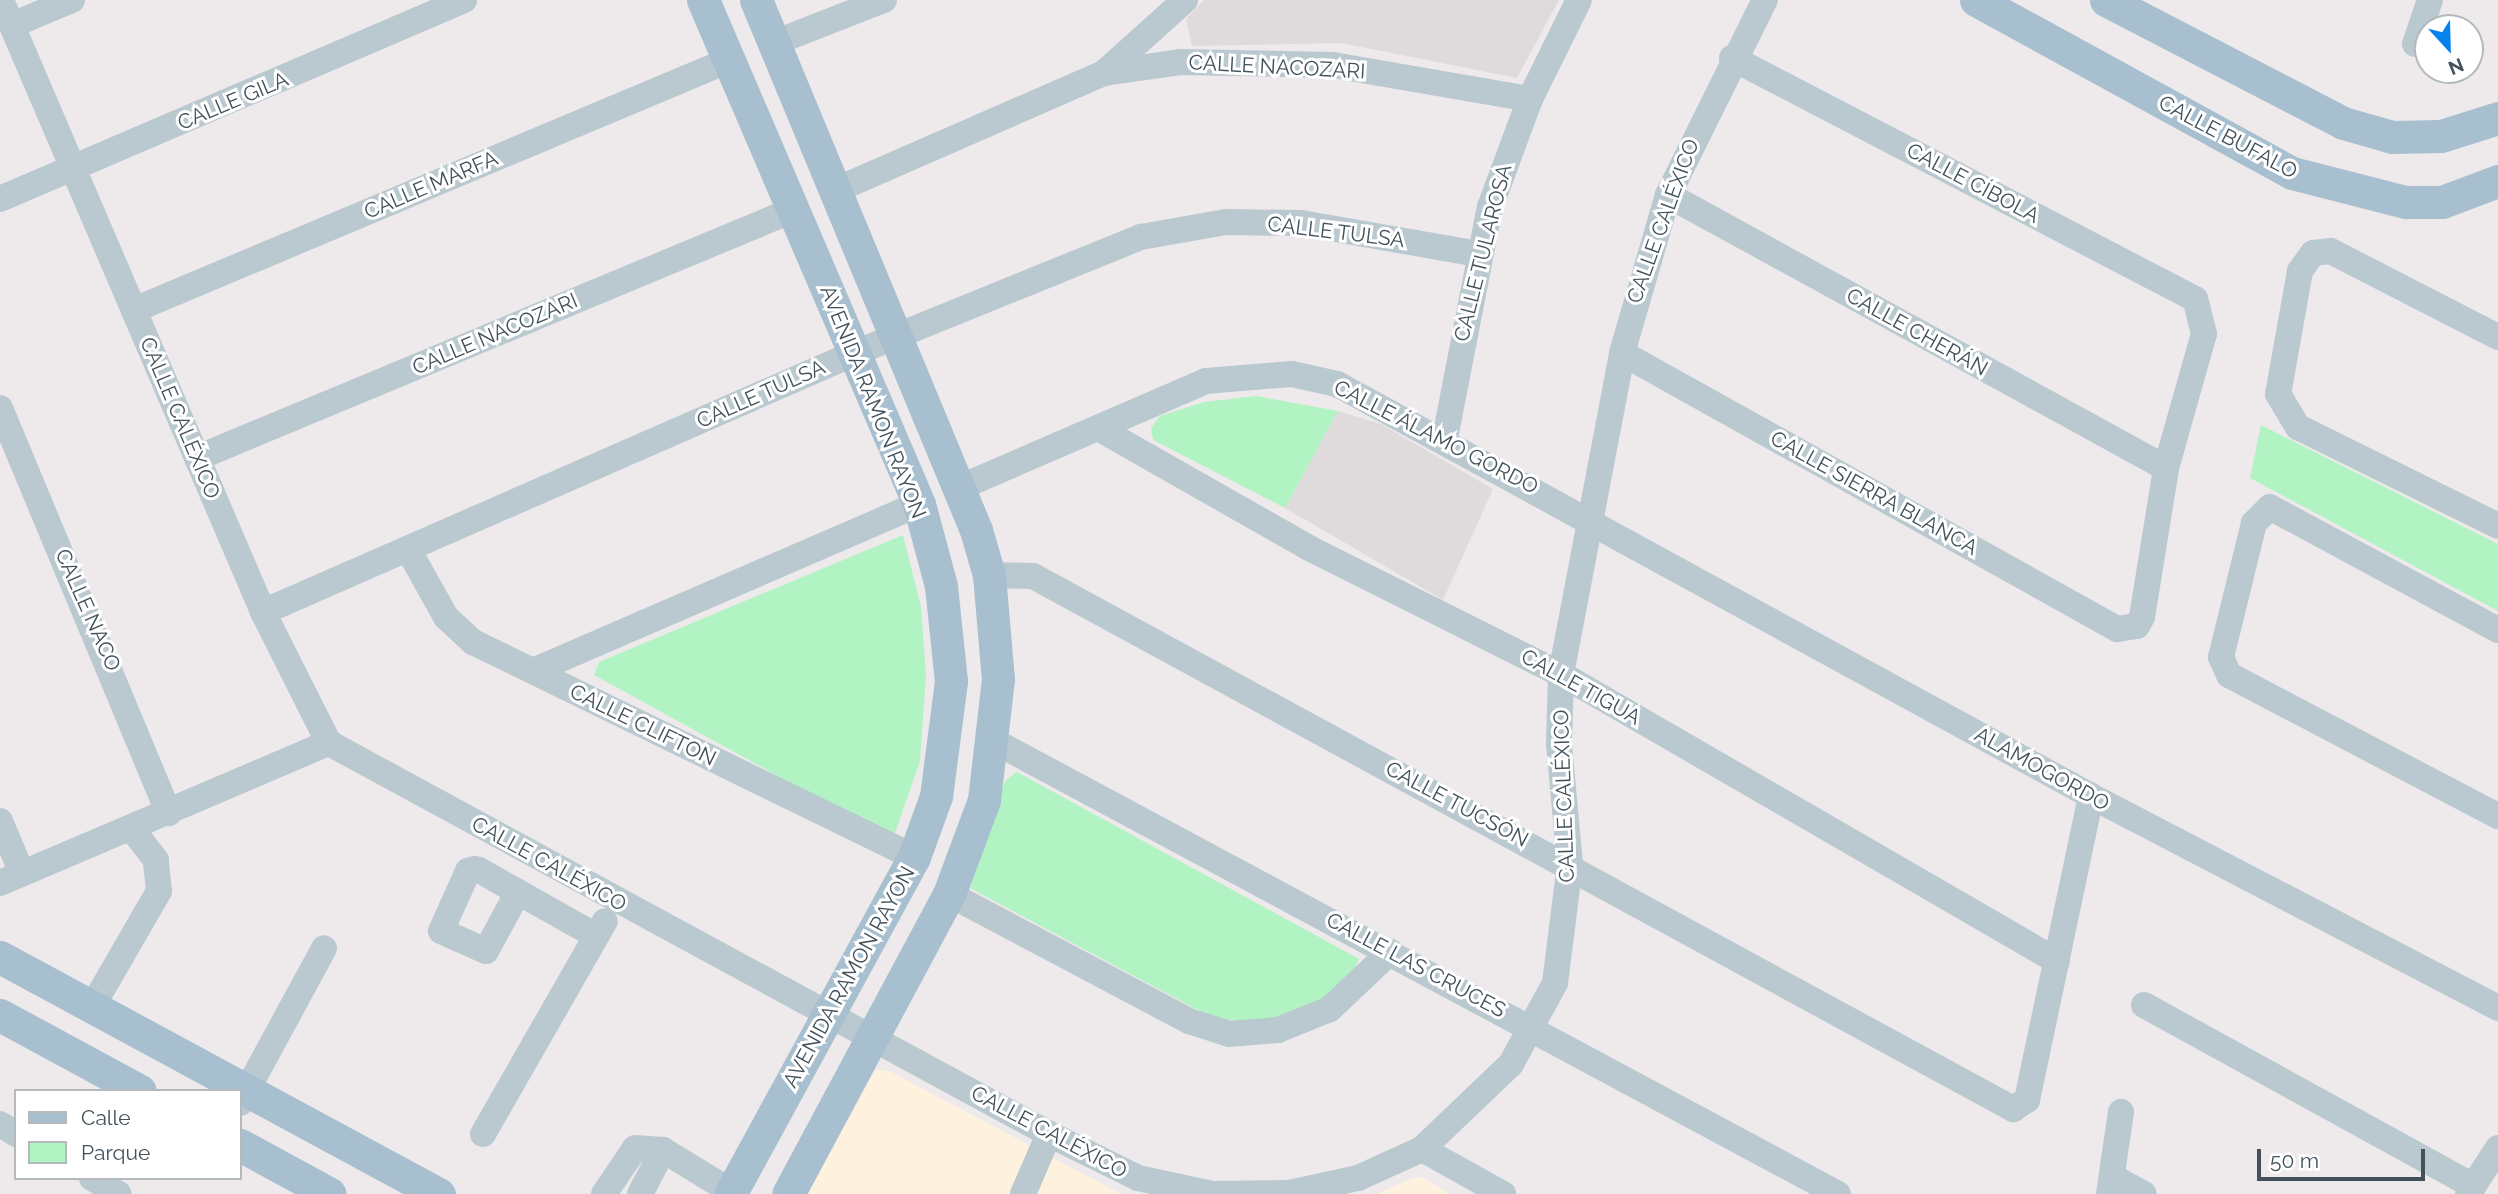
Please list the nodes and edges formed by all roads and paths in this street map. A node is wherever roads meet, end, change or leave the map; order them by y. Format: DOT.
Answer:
graph roads {
  1 [pos="1,0"];
  2 [pos="72,0"];
  3 [pos="464,0"];
  4 [pos="703,0"];
  5 [pos="756,0"];
  6 [pos="884,0"];
  7 [pos="1185,0"];
  8 [pos="1579,0"];
  9 [pos="1765,0"];
  10 [pos="1976,0"];
  11 [pos="2106,0"];
  12 [pos="12,26"];
  13 [pos="774,43"];
  14 [pos="1732,58"];
  15 [pos="729,61"];
  16 [pos="1104,73"];
  17 [pos="1530,99"];
  18 [pos="2498,118"];
  19 [pos="74,170"];
  20 [pos="2498,181"];
  21 [pos="836,190"];
  22 [pos="1668,195"];
  23 [pos="0,199"];
  24 [pos="793,210"];
  25 [pos="1479,254"];
  26 [pos="134,310"];
  27 [pos="897,336"];
  28 [pos="2498,337"];
  29 [pos="855,353"];
  30 [pos="1622,353"];
  31 [pos="0,408"];
  32 [pos="1098,428"];
  33 [pos="1445,438"];
  34 [pos="197,458"];
  35 [pos="2166,468"];
  36 [pos="961,487"];
  37 [pos="919,504"];
  38 [pos="1592,518"];
  39 [pos="2498,526"];
  40 [pos="409,551"];
  41 [pos="989,576"];
  42 [pos="263,612"];
  43 [pos="2498,629"];
  44 [pos="533,671"];
  45 [pos="1561,674"];
  46 [pos="992,740"];
  47 [pos="329,743"];
  48 [pos="2091,796"];
  49 [pos="169,813"];
  50 [pos="2498,816"];
  51 [pos="0,821"];
  52 [pos="133,831"];
  53 [pos="914,857"];
  54 [pos="1570,865"];
  55 [pos="11,878"];
  56 [pos="518,892"];
  57 [pos="949,894"];
  58 [pos="616,902"];
  59 [pos="596,936"];
  60 [pos="324,948"];
  61 [pos="1390,952"];
  62 [pos="0,957"];
  63 [pos="2056,961"];
  64 [pos="2144,1005"];
  65 [pos="92,1007"];
  66 [pos="2498,1008"];
  67 [pos="0,1015"];
  68 [pos="830,1015"];
  69 [pos="1534,1026"];
  70 [pos="875,1039"];
  71 [pos="135,1089"];
  72 [pos="230,1089"];
  73 [pos="243,1097"];
  74 [pos="2121,1112"];
  75 [pos="483,1134"];
  76 [pos="1049,1134"];
  77 [pos="242,1146"];
  78 [pos="1422,1149"];
  79 [pos="2498,1149"];
  80 [pos="663,1150"];
  81 [pos="95,1180"];
  82 [pos="2111,1185"];
  83 [pos="2471,1190"];
  84 [pos="1492,1191"];
  85 [pos="732,1193"];
  86 [pos="119,1194"];
  87 [pos="330,1194"];
  88 [pos="439,1194"];
  89 [pos="604,1194"];
  90 [pos="640,1194"];
  91 [pos="788,1194"];
  92 [pos="1023,1194"];
  93 [pos="1838,1194"];
  94 [pos="2144,1194"];
  1 -- 12 [label="street, CALLE CALÉXICO"];
  2 -- 12 [label="street"];
  3 -- 19 [label="street, CALLE GILA"];
  4 -- 15 [label="main road, AVENIDA RAMON RAYON"];
  5 -- 13 [label="main road"];
  6 -- 13 [label="street"];
  7 -- 16 [label="street"];
  8 -- 17 [label="street, CALLE TULAROSA"];
  9 -- 14 [label="street, CALLE CALÉXICO"];
  10 -- 20 [label="main road, CALLE BUFALO"];
  11 -- 18 [label="main road"];
  12 -- 19 [label="street, CALLE CALÉXICO"];
  13 -- 21 [label="main road"];
  14 -- 22 [label="street, CALLE CALÉXICO"];
  14 -- 35 [label="street, CALLE CÍBOLA"];
  15 -- 24 [label="main road, AVENIDA RAMON RAYON"];
  15 -- 26 [label="street, CALLE MARFA"];
  16 -- 17 [label="street, CALLE NACOZARI"];
  16 -- 21 [label="street, CALLE NACOZARI"];
  17 -- 25 [label="street, CALLE TULAROSA"];
  19 -- 23 [label="street, CALLE GILA"];
  19 -- 26 [label="street, CALLE CALÉXICO"];
  21 -- 27 [label="main road"];
  22 -- 30 [label="street, CALLE CALÉXICO"];
  22 -- 35 [label="street, CALLE CHERÁN"];
  24 -- 29 [label="main road, AVENIDA RAMON RAYON"];
  24 -- 34 [label="street, CALLE NACOZARI"];
  25 -- 27 [label="street, CALLE TULSA"];
  25 -- 33 [label="street, CALLE TULAROSA"];
  26 -- 34 [label="street, CALLE CALÉXICO"];
  27 -- 29 [label="street, CALLE TULSA"];
  27 -- 36 [label="main road"];
  28 -- 39 [label="street"];
  29 -- 37 [label="main road, AVENIDA RAMON RAYON"];
  29 -- 40 [label="street, CALLE TULSA"];
  30 -- 35 [label="street, CALLE SIERRA BLANCA"];
  30 -- 38 [label="street, CALLE CALÉXICO"];
  31 -- 49 [label="street, CALLE NACO"];
  32 -- 33 [label="street, CALLE ÁLAMO GORDO"];
  32 -- 36 [label="street, CALLE ÁLAMO GORDO"];
  32 -- 45 [label="street, CALLE TIGUA"];
  33 -- 38 [label="street, CALLE ÁLAMO GORDO"];
  34 -- 42 [label="street, CALLE CALÉXICO"];
  36 -- 41 [label="main road"];
  37 -- 44 [label="street"];
  37 -- 53 [label="main road, AVENIDA RAMON RAYON"];
  38 -- 45 [label="street, CALLE CALÉXICO"];
  38 -- 48 [label="street, ALAMOGORDO"];
  40 -- 42 [label="street, CALLE TULSA"];
  40 -- 44 [label="street, CALLE CLIFTON"];
  41 -- 46 [label="main road"];
  41 -- 54 [label="street, CALLE TUCSÓN"];
  42 -- 47 [label="street, CALLE CALÉXICO"];
  43 -- 50 [label="street"];
  44 -- 53 [label="street, CALLE CLIFTON"];
  45 -- 54 [label="street, CALLE CALÉXICO"];
  45 -- 63 [label="street, CALLE TIGUA"];
  46 -- 57 [label="main road"];
  46 -- 61 [label="street, CALLE LAS CRUCES"];
  47 -- 49 [label="street"];
  47 -- 58 [label="street, CALLE CALÉXICO"];
  48 -- 63 [label="street"];
  48 -- 66 [label="street, ALAMOGORDO"];
  49 -- 52 [label="street"];
  51 -- 55 [label="street"];
  52 -- 55 [label="street"];
  52 -- 65 [label="street"];
  53 -- 68 [label="main road, AVENIDA RAMON RAYON"];
  54 -- 63 [label="street, CALLE TUCSÓN"];
  54 -- 69 [label="street, CALLE CALÉXICO"];
  56 -- 59 [label="street"];
  57 -- 61 [label="street"];
  57 -- 70 [label="main road"];
  58 -- 59 [label="street"];
  58 -- 68 [label="street, CALLE CALÉXICO"];
  59 -- 75 [label="street"];
  60 -- 73 [label="street"];
  61 -- 69 [label="street, CALLE LAS CRUCES"];
  62 -- 65 [label="main road"];
  64 -- 83 [label="street"];
  65 -- 72 [label="main road"];
  67 -- 71 [label="main road"];
  68 -- 70 [label="street, CALLE CALÉXICO"];
  68 -- 85 [label="main road, AVENIDA RAMON RAYON"];
  69 -- 78 [label="street, CALLE CALÉXICO"];
  69 -- 93 [label="street, CALLE LAS CRUCES"];
  70 -- 76 [label="street, CALLE CALÉXICO"];
  70 -- 91 [label="main road"];
  73 -- 88 [label="main road"];
  74 -- 82 [label="street"];
  76 -- 78 [label="street, CALLE CALÉXICO"];
  76 -- 92 [label="street"];
  77 -- 87 [label="main road"];
  78 -- 84 [label="street"];
  79 -- 83 [label="street"];
  80 -- 85 [label="street"];
  80 -- 89 [label="street"];
  80 -- 90 [label="street"];
  81 -- 86 [label="street"];
  82 -- 94 [label="street"];
}
